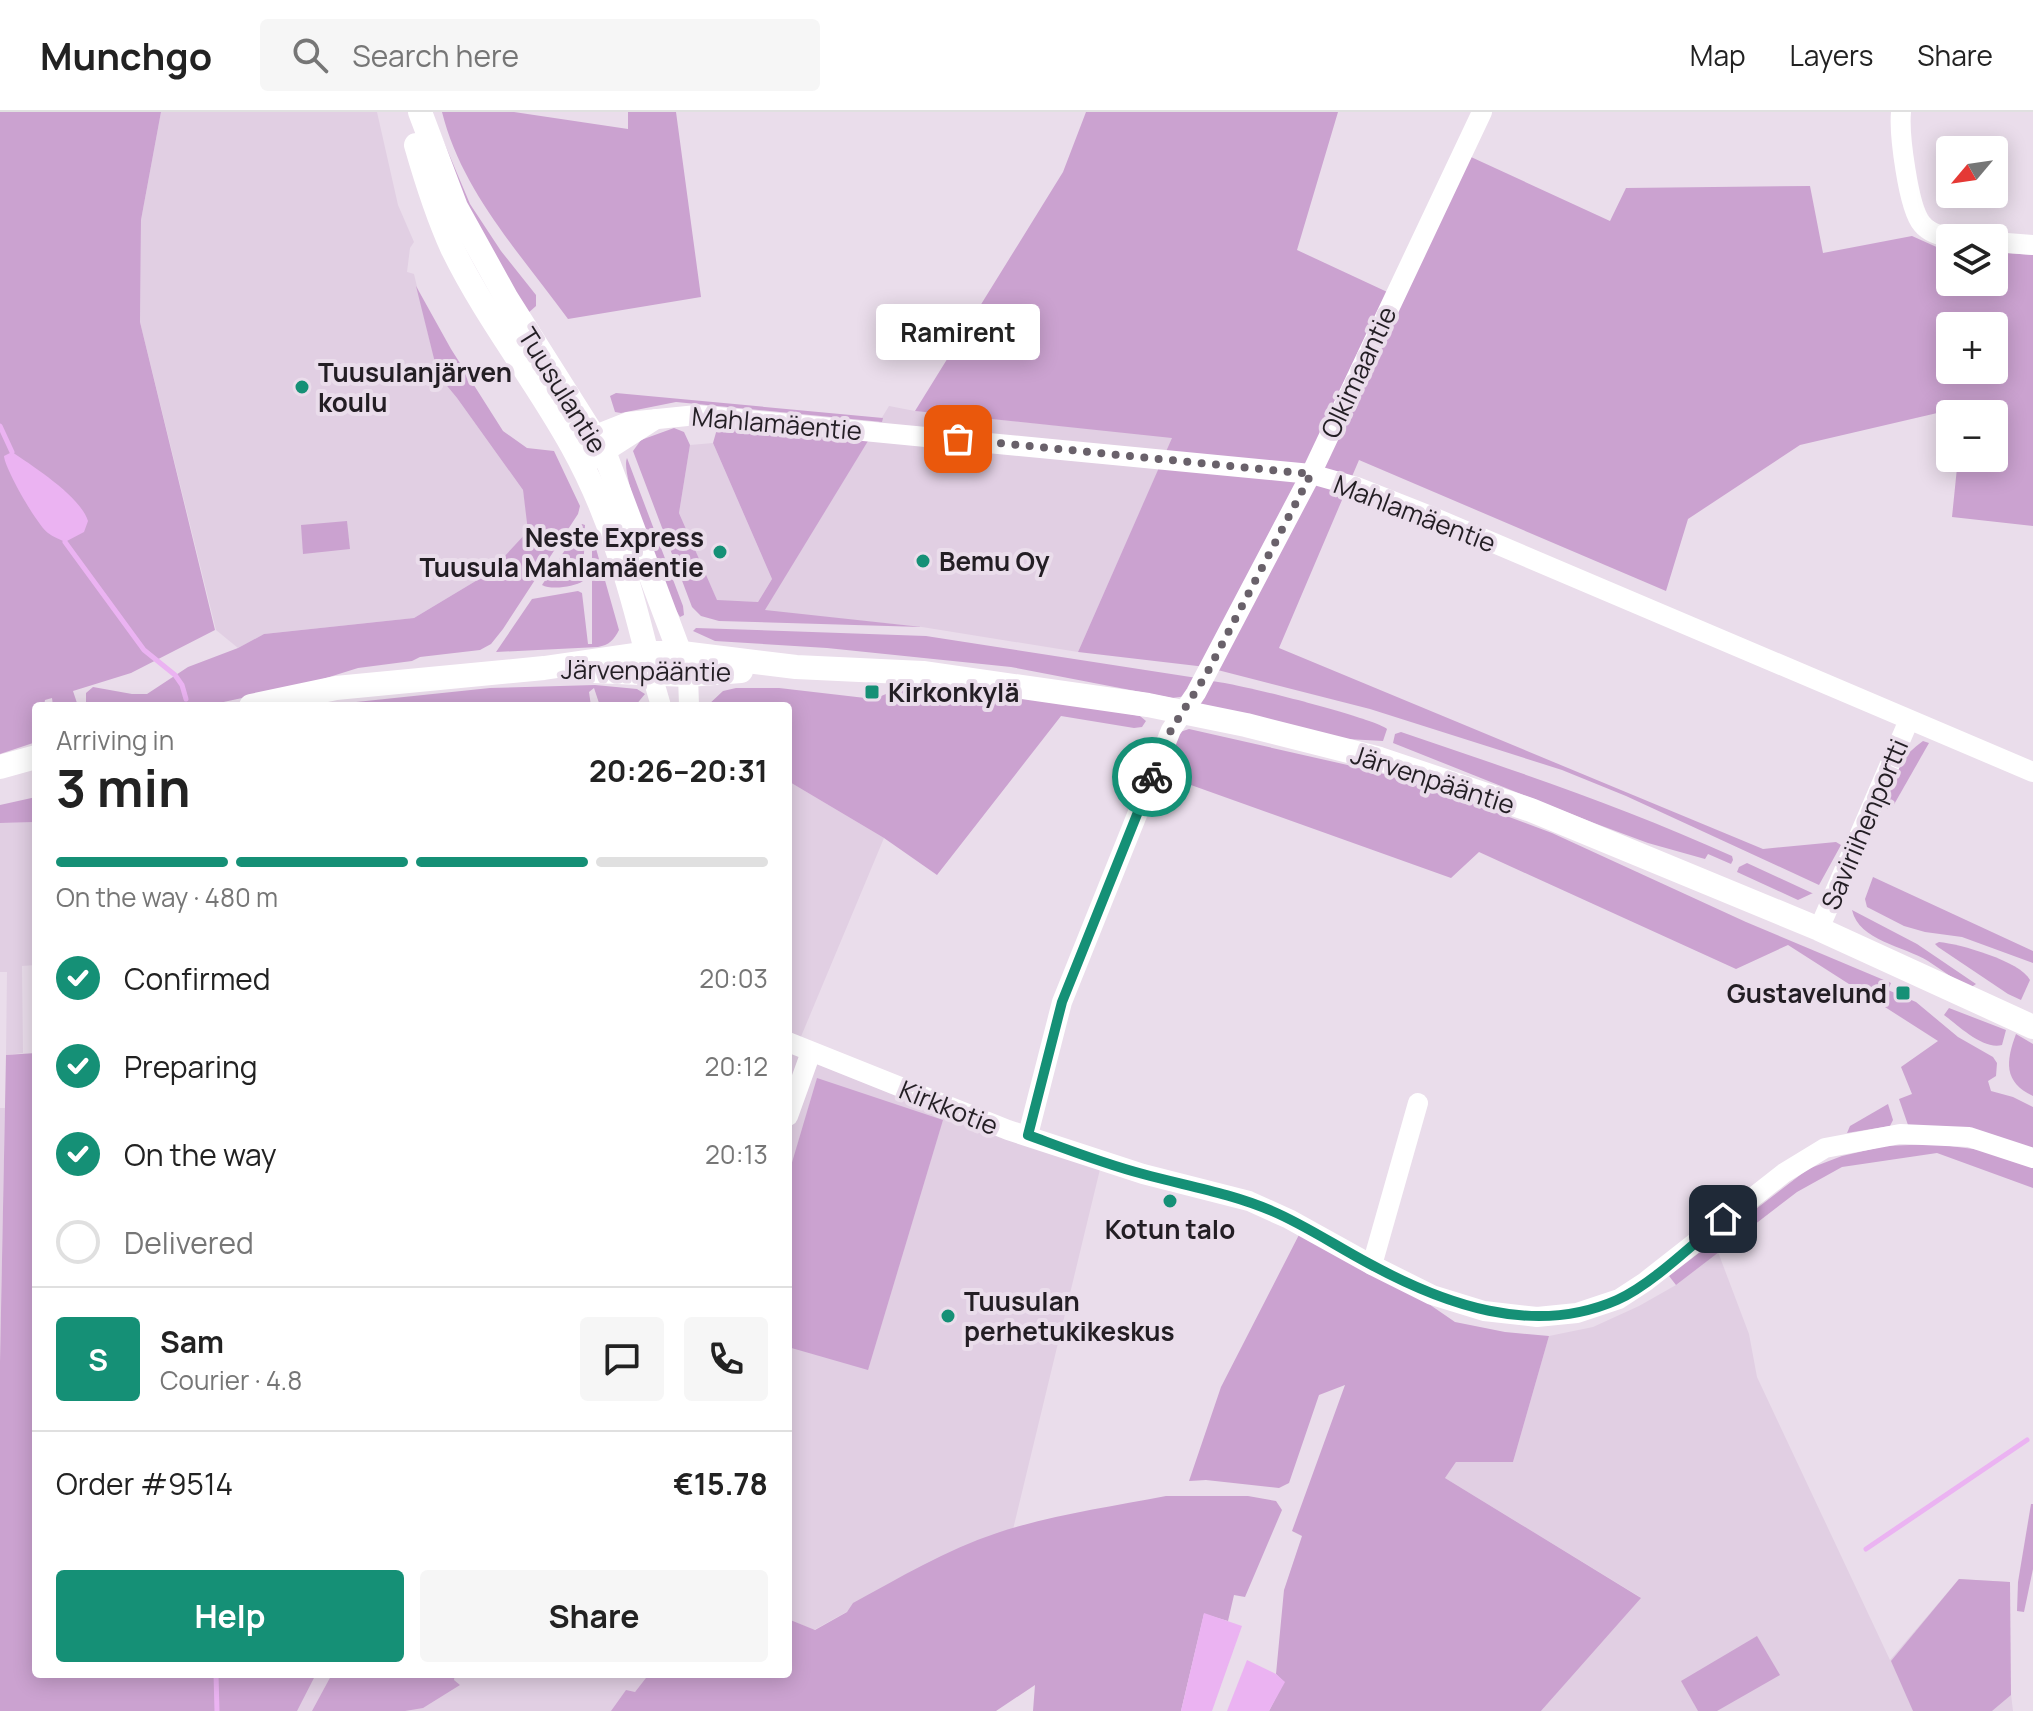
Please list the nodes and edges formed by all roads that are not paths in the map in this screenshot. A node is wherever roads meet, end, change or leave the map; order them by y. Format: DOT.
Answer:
graph roads {
  1 [pos="406,112"];
  2 [pos="420,112"];
  3 [pos="1482,112"];
  4 [pos="1901,112"];
  5 [pos="1936,233"];
  6 [pos="2008,243"];
  7 [pos="2033,245"];
  8 [pos="600,444"];
  9 [pos="577,455"];
  10 [pos="1311,474"];
  11 [pos="650,664"];
  12 [pos="685,664"];
  13 [pos="270,702"];
  14 [pos="660,702"];
  15 [pos="689,702"];
  16 [pos="1181,713"];
  17 [pos="1909,720"];
  18 [pos="32,758"];
  19 [pos="0,767"];
  20 [pos="2033,772"];
  21 [pos="1819,929"];
  22 [pos="2033,1027"];
  23 [pos="792,1044"];
  24 [pos="811,1052"];
  25 [pos="1418,1103"];
  26 [pos="792,1105"];
  27 [pos="1028,1135"];
  28 [pos="2033,1158"];
  29 [pos="1372,1265"];
  1 -- 9 [label="main road, Tuusulantie"];
  2 -- 8 [label="main road, Tuusulantie"];
  3 -- 10 [label="street, Olkimaantie"];
  4 -- 5 [label="street"];
  6 -- 7 [label="street"];
  8 -- 9 [label="street, Mahlamäentie"];
  8 -- 10 [label="street, Mahlamäentie"];
  8 -- 12 [label="main road, Tuusulantie"];
  9 -- 11 [label="main road, Tuusulantie"];
  10 -- 16 [label="street, Olkimaantie"];
  10 -- 17 [label="street, Mahlamäentie"];
  11 -- 12 [label="main road, Järvenpääntie"];
  11 -- 13 [label="main road, Järvenpääntie"];
  11 -- 14 [label="street"];
  12 -- 15 [label="street"];
  12 -- 16 [label="main road, Järvenpääntie"];
  16 -- 21 [label="main road, Järvenpääntie"];
  16 -- 27 [label="street, Olkimaantie"];
  17 -- 20 [label="street, Mahlamäentie"];
  17 -- 21 [label="street, Saviriihenportti"];
  18 -- 19 [label="main road"];
  21 -- 22 [label="main road, Järvenpääntie"];
  23 -- 24 [label="street, Kirkkotie"];
  24 -- 26 [label="street"];
  24 -- 27 [label="street, Kirkkotie"];
  25 -- 29 [label="street"];
  27 -- 29 [label="street, Kirkkotie"];
  28 -- 29 [label="street, Kirkkotie"];
}
